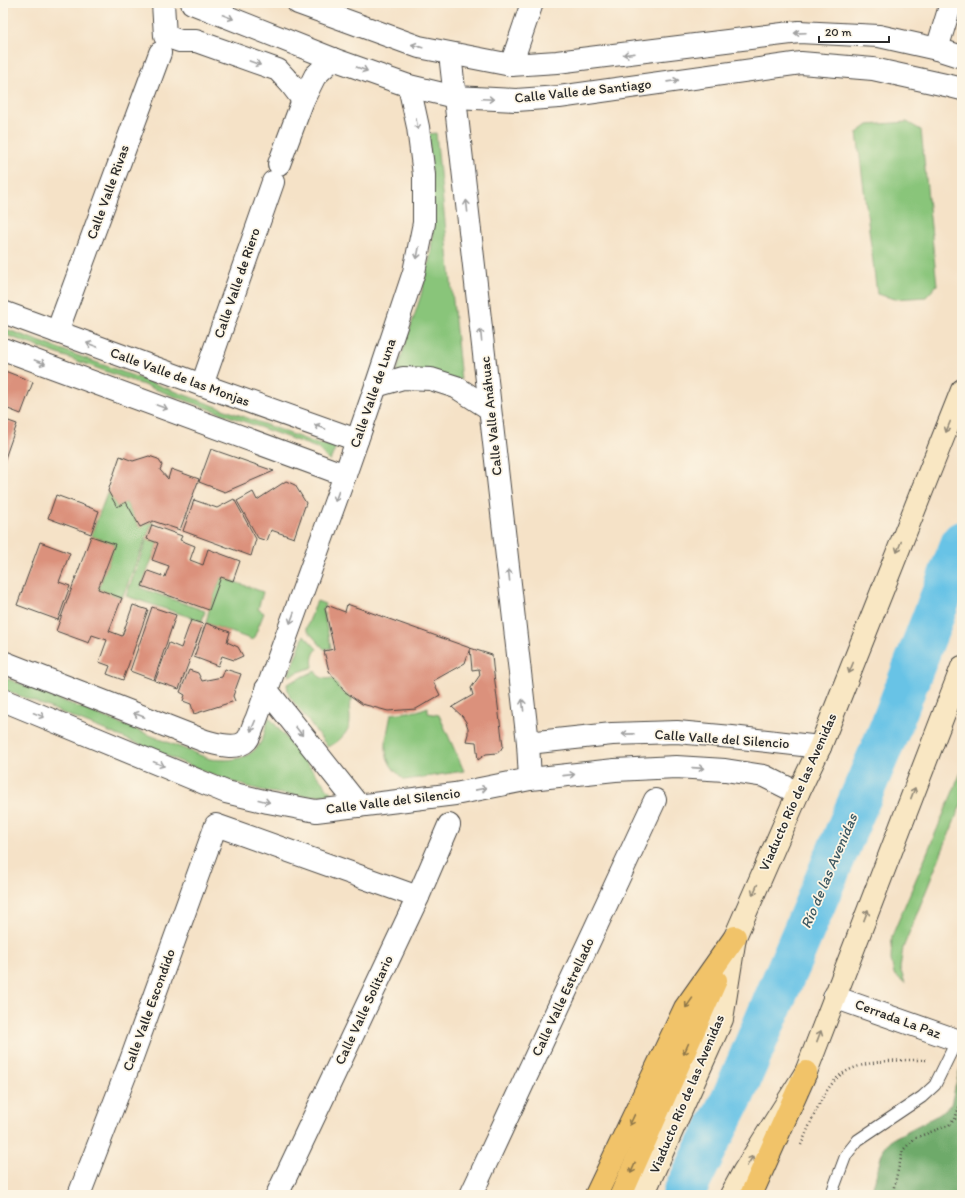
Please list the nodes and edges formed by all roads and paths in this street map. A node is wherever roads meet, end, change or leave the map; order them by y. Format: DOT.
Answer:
graph roads {
  1 [pos="163,3"];
  2 [pos="192,3"];
  3 [pos="532,3"];
  4 [pos="951,3"];
  5 [pos="309,5"];
  6 [pos="344,11"];
  7 [pos="162,44"];
  8 [pos="937,49"];
  9 [pos="450,54"];
  10 [pos="962,57"];
  11 [pos="333,58"];
  12 [pos="511,65"];
  13 [pos="409,86"];
  14 [pos="962,89"];
  15 [pos="455,97"];
  16 [pos="303,100"];
  17 [pos="3,312"];
  18 [pos="57,332"];
  19 [pos="3,349"];
  20 [pos="202,385"];
  21 [pos="376,386"];
  22 [pos="962,390"];
  23 [pos="490,409"];
  24 [pos="357,440"];
  25 [pos="345,475"];
  26 [pos="3,662"];
  27 [pos="962,667"];
  28 [pos="266,689"];
  29 [pos="3,700"];
  30 [pos="732,737"];
  31 [pos="528,743"];
  32 [pos="820,747"];
  33 [pos="724,770"];
  34 [pos="530,779"];
  35 [pos="798,793"];
  36 [pos="656,800"];
  37 [pos="359,806"];
  38 [pos="449,825"];
  39 [pos="418,897"];
  40 [pos="735,937"];
  41 [pos="834,997"];
  42 [pos="960,1041"];
  43 [pos="946,1062"];
  44 [pos="806,1072"];
  45 [pos="962,1099"];
  46 [pos="799,1148"];
  47 [pos="79,1195"];
  48 [pos="277,1195"];
  49 [pos="471,1195"];
  50 [pos="596,1195"];
  51 [pos="621,1195"];
  52 [pos="643,1195"];
  53 [pos="731,1195"];
  54 [pos="751,1195"];
  55 [pos="767,1195"];
  56 [pos="831,1195"];
  57 [pos="892,1195"];
  1 -- 7 [label="street, Calle Valle Rivas"];
  2 -- 11 [label="street, Calle Valle de Santiago, one-way"];
  3 -- 12 [label="street"];
  4 -- 8 [label="street"];
  5 -- 6 [label="street"];
  9 -- 6 [label="street, one-way"];
  7 -- 16 [label="street, one-way"];
  7 -- 18 [label="street, Calle Valle Rivas"];
  8 -- 10 [label="street"];
  8 -- 12 [label="street, one-way"];
  9 -- 12 [label="street"];
  9 -- 15 [label="street, Calle Valle Anáhuac"];
  11 -- 13 [label="street, Calle Valle de Santiago, one-way"];
  11 -- 16 [label="street, Calle Valle de Riero"];
  13 -- 15 [label="street, Calle Valle de Santiago"];
  13 -- 21 [label="street, Calle Valle de Luna, one-way"];
  15 -- 14 [label="street, Calle Valle de Santiago, one-way"];
  23 -- 15 [label="street, Calle Valle Anáhuac, one-way"];
  16 -- 20 [label="street, Calle Valle de Riero"];
  17 -- 18 [label="street, Calle Valle de las Monjas"];
  20 -- 18 [label="street, Calle Valle de las Monjas, one-way"];
  19 -- 25 [label="street, one-way"];
  24 -- 20 [label="street, Calle Valle de las Monjas, one-way"];
  21 -- 23 [label="street"];
  21 -- 24 [label="street, Calle Valle de Luna"];
  22 -- 32 [label="main road, Viaducto Río de las Avenidas, one-way"];
  31 -- 23 [label="street, Calle Valle Anáhuac, one-way"];
  24 -- 25 [label="street, Calle Valle de Luna"];
  25 -- 28 [label="street, Calle Valle de Luna, one-way"];
  28 -- 26 [label="street, one-way"];
  41 -- 27 [label="main road, one-way"];
  28 -- 37 [label="street, one-way"];
  29 -- 37 [label="street, Calle Valle del Silencio, one-way"];
  30 -- 31 [label="street, Calle Valle del Silencio, one-way"];
  30 -- 32 [label="street, Calle Valle del Silencio"];
  30 -- 33 [label="street"];
  31 -- 34 [label="street, Calle Valle Anáhuac"];
  32 -- 35 [label="main road, Viaducto Río de las Avenidas"];
  34 -- 33 [label="street, Calle Valle del Silencio, one-way"];
  33 -- 35 [label="street, Calle Valle del Silencio"];
  37 -- 34 [label="street, Calle Valle del Silencio, one-way"];
  35 -- 40 [label="main road, Viaducto Río de las Avenidas, one-way"];
  36 -- 49 [label="street, Calle Valle Estrellado"];
  38 -- 39 [label="street, Calle Valle Solitario"];
  39 -- 47 [label="street, Calle Valle Escondido"];
  39 -- 48 [label="street, Calle Valle Solitario"];
  40 -- 50 [label="main road, one-way"];
  40 -- 51 [label="main road, one-way"];
  40 -- 52 [label="main road, Viaducto Río de las Avenidas"];
  41 -- 42 [label="street, Cerrada La Paz"];
  44 -- 41 [label="main road, one-way"];
  42 -- 43 [label="lane"];
  43 -- 46 [label="path"];
  43 -- 56 [label="lane"];
  53 -- 44 [label="main road, one-way"];
  44 -- 54 [label="main road"];
  44 -- 55 [label="main road"];
  45 -- 57 [label="path"];
}
